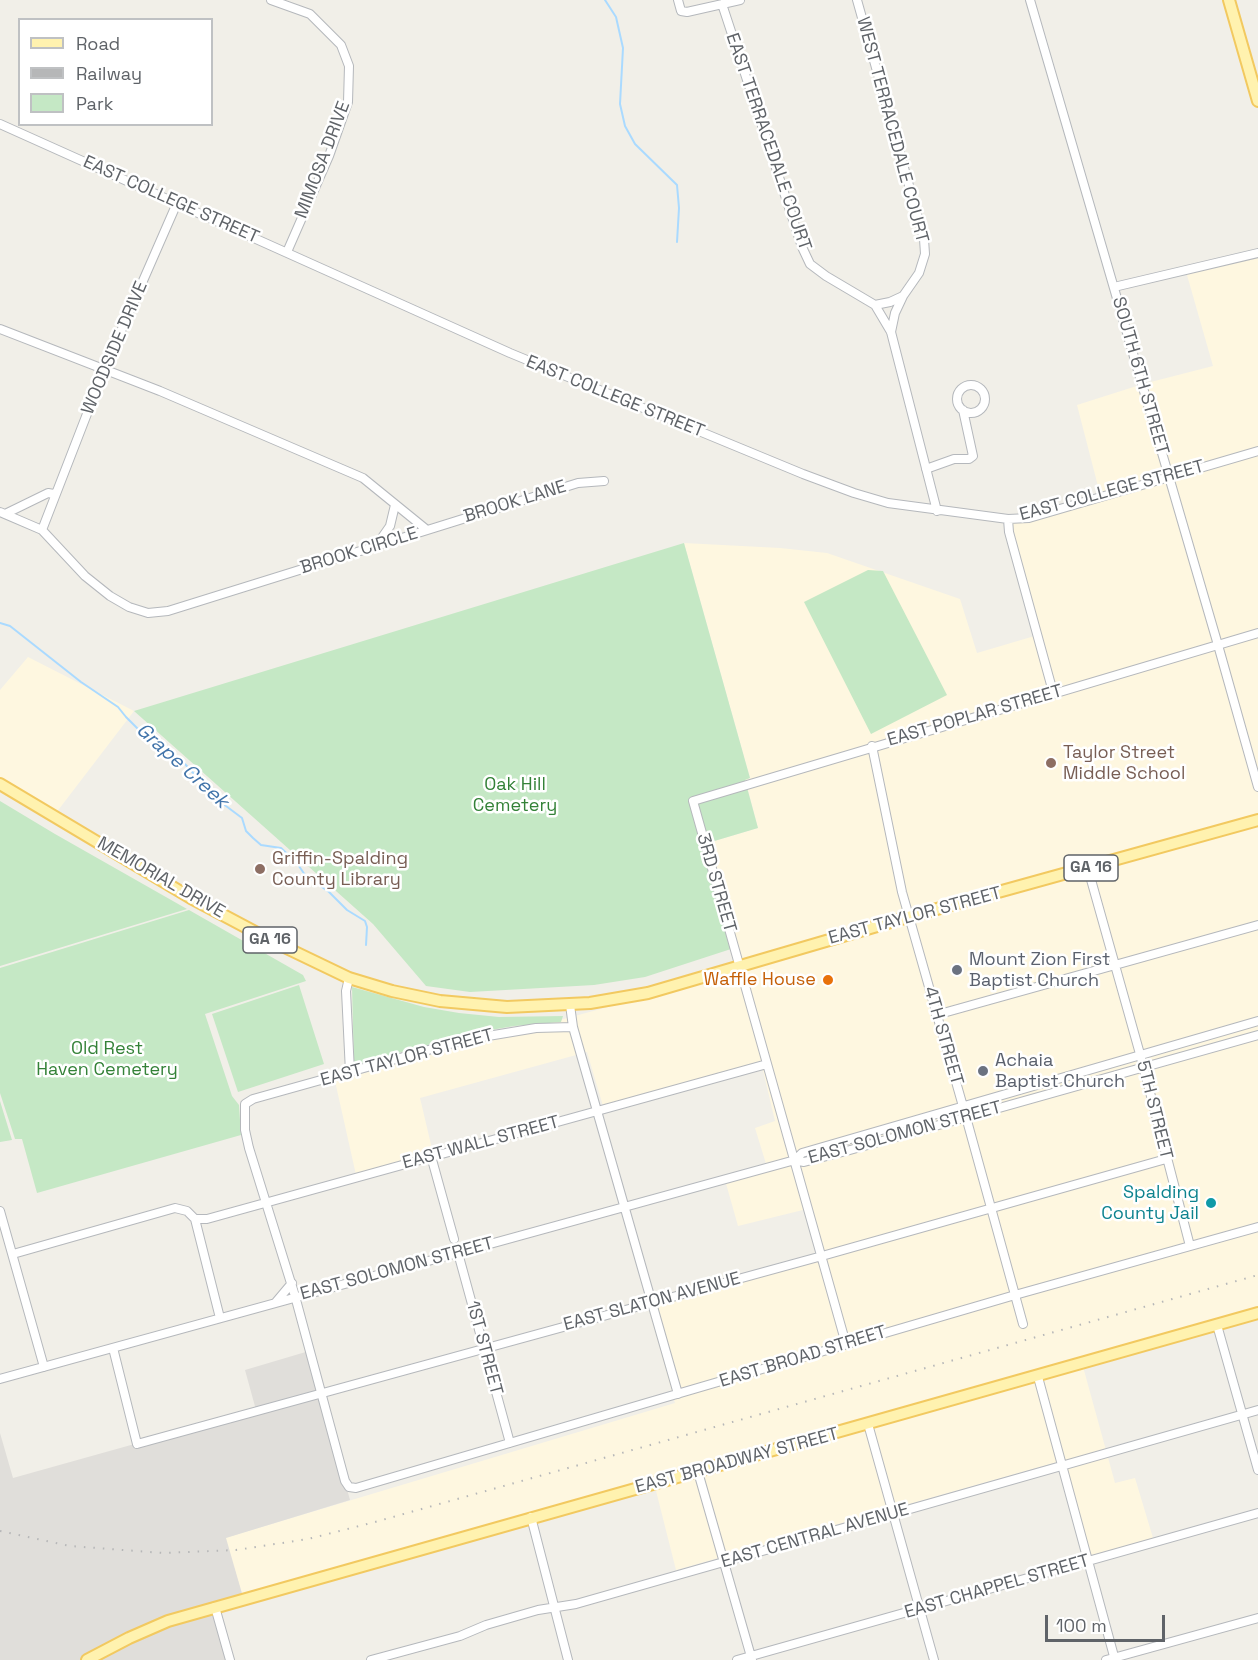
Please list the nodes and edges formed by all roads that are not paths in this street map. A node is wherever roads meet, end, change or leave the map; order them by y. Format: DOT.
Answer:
graph roads {
  1 [pos="271,0"];
  2 [pos="678,0"];
  3 [pos="740,0"];
  4 [pos="857,0"];
  5 [pos="1030,0"];
  6 [pos="1229,0"];
  7 [pos="722,4"];
  8 [pos="1258,101"];
  9 [pos="0,124"];
  10 [pos="177,203"];
  11 [pos="287,252"];
  12 [pos="1258,253"];
  13 [pos="1114,287"];
  14 [pos="903,296"];
  15 [pos="875,305"];
  16 [pos="0,328"];
  17 [pos="891,332"];
  18 [pos="104,370"];
  19 [pos="963,410"];
  20 [pos="1258,451"];
  21 [pos="926,469"];
  22 [pos="1169,477"];
  23 [pos="604,481"];
  24 [pos="54,494"];
  25 [pos="395,505"];
  26 [pos="936,511"];
  27 [pos="2,513"];
  28 [pos="1008,519"];
  29 [pos="42,530"];
  30 [pos="427,530"];
  31 [pos="376,546"];
  32 [pos="1258,633"];
  33 [pos="1218,645"];
  34 [pos="1053,692"];
  35 [pos="872,746"];
  36 [pos="0,784"];
  37 [pos="1258,787"];
  38 [pos="693,801"];
  39 [pos="1258,820"];
  40 [pos="1088,869"];
  41 [pos="908,917"];
  42 [pos="1258,925"];
  43 [pos="1115,964"];
  44 [pos="739,965"];
  45 [pos="349,978"];
  46 [pos="570,1005"];
  47 [pos="936,1015"];
  48 [pos="1258,1021"];
  49 [pos="573,1026"];
  50 [pos="1258,1035"];
  51 [pos="1140,1054"];
  52 [pos="767,1064"];
  53 [pos="1143,1067"];
  54 [pos="350,1072"];
  55 [pos="963,1106"];
  56 [pos="598,1110"];
  57 [pos="966,1117"];
  58 [pos="431,1156"];
  59 [pos="1166,1159"];
  60 [pos="795,1160"];
  61 [pos="266,1203"];
  62 [pos="624,1206"];
  63 [pos="991,1208"];
  64 [pos="0,1211"];
  65 [pos="195,1219"];
  66 [pos="1258,1227"];
  67 [pos="454,1239"];
  68 [pos="1190,1246"];
  69 [pos="458,1253"];
  70 [pos="14,1254"];
  71 [pos="822,1256"];
  72 [pos="291,1283"];
  73 [pos="1015,1295"];
  74 [pos="295,1296"];
  75 [pos="276,1302"];
  76 [pos="651,1302"];
  77 [pos="1258,1313"];
  78 [pos="220,1318"];
  79 [pos="1023,1324"];
  80 [pos="1217,1325"];
  81 [pos="846,1344"];
  82 [pos="113,1348"];
  83 [pos="485,1349"];
  84 [pos="44,1367"];
  85 [pos="1038,1377"];
  86 [pos="0,1379"];
  87 [pos="322,1394"];
  88 [pos="678,1394"];
  89 [pos="1258,1410"];
  90 [pos="1242,1414"];
  91 [pos="868,1424"];
  92 [pos="510,1443"];
  93 [pos="1063,1465"];
  94 [pos="1258,1470"];
  95 [pos="698,1472"];
  96 [pos="893,1513"];
  97 [pos="1258,1513"];
  98 [pos="531,1517"];
  99 [pos="724,1561"];
  100 [pos="1088,1562"];
  101 [pos="215,1607"];
  102 [pos="555,1608"];
  103 [pos="919,1608"];
  104 [pos="1258,1618"];
  105 [pos="752,1658"];
  106 [pos="1112,1659"];
  107 [pos="87,1660"];
  108 [pos="230,1660"];
  109 [pos="371,1660"];
  110 [pos="568,1660"];
  111 [pos="737,1660"];
  112 [pos="934,1660"];
  1 -- 11 [label="street, MIMOSA DRIVE"];
  2 -- 7 [label="street"];
  3 -- 7 [label="street"];
  4 -- 14 [label="street, WEST TERRACEDALE COURT"];
  5 -- 13 [label="street, SOUTH 6TH STREET"];
  6 -- 8 [label="main road"];
  7 -- 15 [label="street, EAST TERRACEDALE COURT"];
  9 -- 10 [label="street, EAST COLLEGE STREET"];
  10 -- 11 [label="street, EAST COLLEGE STREET"];
  10 -- 18 [label="street, WOODSIDE DRIVE"];
  11 -- 26 [label="street, EAST COLLEGE STREET"];
  12 -- 13 [label="street"];
  13 -- 22 [label="street, SOUTH 6TH STREET"];
  14 -- 15 [label="street"];
  14 -- 17 [label="street, WEST TERRACEDALE COURT"];
  15 -- 17 [label="street"];
  16 -- 18 [label="street, BROOK CIRCLE"];
  17 -- 21 [label="street"];
  18 -- 24 [label="street, WOODSIDE DRIVE"];
  18 -- 25 [label="street, BROOK CIRCLE"];
  19 -- 21 [label="street"];
  20 -- 22 [label="street, EAST COLLEGE STREET"];
  21 -- 26 [label="street"];
  22 -- 28 [label="street, EAST COLLEGE STREET"];
  22 -- 33 [label="street, SOUTH 6TH STREET"];
  23 -- 30 [label="street, BROOK LANE"];
  24 -- 27 [label="street"];
  24 -- 29 [label="street, WOODSIDE DRIVE"];
  25 -- 30 [label="street, BROOK CIRCLE"];
  25 -- 31 [label="street"];
  26 -- 28 [label="street, EAST COLLEGE STREET"];
  27 -- 29 [label="street, BROOK CIRCLE"];
  28 -- 34 [label="street"];
  29 -- 31 [label="street, BROOK CIRCLE"];
  30 -- 31 [label="street, BROOK CIRCLE"];
  32 -- 33 [label="street, EAST POPLAR STREET"];
  33 -- 34 [label="street, EAST POPLAR STREET"];
  33 -- 37 [label="street, SOUTH 6TH STREET"];
  34 -- 35 [label="street, EAST POPLAR STREET"];
  35 -- 38 [label="street, EAST POPLAR STREET"];
  35 -- 41 [label="street, 4TH STREET"];
  36 -- 45 [label="main road, MEMORIAL DRIVE / GA 16"];
  38 -- 44 [label="street, 3RD STREET"];
  39 -- 40 [label="main road, EAST TAYLOR STREET / GA 16"];
  40 -- 41 [label="main road, EAST TAYLOR STREET / GA 16"];
  40 -- 43 [label="street, 5TH STREET"];
  41 -- 44 [label="main road, EAST TAYLOR STREET / GA 16"];
  41 -- 47 [label="street, 4TH STREET"];
  42 -- 43 [label="street"];
  43 -- 47 [label="street"];
  43 -- 51 [label="street, 5TH STREET"];
  44 -- 46 [label="main road, EAST TAYLOR STREET / GA 16"];
  44 -- 52 [label="street, 3RD STREET"];
  45 -- 46 [label="main road, MEMORIAL DRIVE / GA 16"];
  45 -- 54 [label="street"];
  46 -- 49 [label="street"];
  47 -- 55 [label="street, 4TH STREET"];
  48 -- 51 [label="street, EAST SOLOMON STREET"];
  49 -- 54 [label="street, EAST TAYLOR STREET"];
  49 -- 56 [label="street"];
  50 -- 53 [label="street, EAST SOLOMON STREET"];
  51 -- 53 [label="street, 5TH STREET"];
  51 -- 55 [label="street, EAST SOLOMON STREET"];
  52 -- 56 [label="street, EAST WALL STREET"];
  52 -- 60 [label="street, 3RD STREET"];
  53 -- 57 [label="street, EAST SOLOMON STREET"];
  53 -- 59 [label="street, 5TH STREET"];
  54 -- 61 [label="street, EAST TAYLOR STREET"];
  55 -- 57 [label="street, 4TH STREET"];
  55 -- 60 [label="street, EAST SOLOMON STREET"];
  56 -- 58 [label="street, EAST WALL STREET"];
  56 -- 62 [label="street"];
  57 -- 60 [label="street, EAST SOLOMON STREET"];
  57 -- 63 [label="street, 4TH STREET"];
  58 -- 61 [label="street, EAST WALL STREET"];
  58 -- 67 [label="street"];
  59 -- 63 [label="street, EAST SLATON AVENUE"];
  59 -- 68 [label="street, 5TH STREET"];
  60 -- 62 [label="street, EAST SOLOMON STREET"];
  60 -- 71 [label="street, 3RD STREET"];
  61 -- 65 [label="street, EAST WALL STREET"];
  61 -- 72 [label="street"];
  62 -- 69 [label="street, EAST SOLOMON STREET"];
  62 -- 76 [label="street"];
  63 -- 71 [label="street, EAST SLATON AVENUE"];
  63 -- 73 [label="street, 4TH STREET"];
  64 -- 70 [label="street"];
  65 -- 70 [label="street"];
  65 -- 78 [label="street"];
  66 -- 68 [label="street, EAST BROAD STREET"];
  68 -- 73 [label="street, EAST BROAD STREET"];
  69 -- 74 [label="street, EAST SOLOMON STREET"];
  69 -- 83 [label="street, 1ST STREET"];
  70 -- 84 [label="street"];
  71 -- 76 [label="street, EAST SLATON AVENUE"];
  71 -- 81 [label="street, 3RD STREET"];
  72 -- 74 [label="street"];
  72 -- 75 [label="street"];
  73 -- 79 [label="street, 4TH STREET"];
  73 -- 81 [label="street, EAST BROAD STREET"];
  74 -- 75 [label="street, EAST SOLOMON STREET"];
  74 -- 87 [label="street"];
  75 -- 78 [label="street, EAST SOLOMON STREET"];
  76 -- 83 [label="street, EAST SLATON AVENUE"];
  76 -- 88 [label="street"];
  77 -- 80 [label="main road, EAST BROADWAY STREET"];
  78 -- 82 [label="street, EAST SOLOMON STREET"];
  80 -- 85 [label="main road, EAST BROADWAY STREET"];
  80 -- 90 [label="street"];
  81 -- 88 [label="street, EAST BROAD STREET"];
  82 -- 84 [label="street, EAST SOLOMON STREET"];
  82 -- 87 [label="street, EAST SLATON AVENUE"];
  83 -- 87 [label="street, EAST SLATON AVENUE"];
  83 -- 92 [label="street, 1ST STREET"];
  84 -- 86 [label="street, EAST SOLOMON STREET"];
  85 -- 91 [label="main road, EAST BROADWAY STREET"];
  85 -- 93 [label="street"];
  87 -- 92 [label="street, EAST BROAD STREET"];
  88 -- 92 [label="street, EAST BROAD STREET"];
  89 -- 90 [label="street, EAST CENTRAL AVENUE"];
  90 -- 93 [label="street, EAST CENTRAL AVENUE"];
  90 -- 94 [label="street"];
  91 -- 95 [label="main road, EAST BROADWAY STREET"];
  91 -- 96 [label="street"];
  93 -- 96 [label="street, EAST CENTRAL AVENUE"];
  93 -- 100 [label="street"];
  95 -- 98 [label="main road, EAST BROADWAY STREET"];
  95 -- 99 [label="street"];
  96 -- 99 [label="street, EAST CENTRAL AVENUE"];
  96 -- 103 [label="street"];
  97 -- 100 [label="street, EAST CHAPPEL STREET"];
  98 -- 101 [label="main road, EAST BROADWAY STREET"];
  98 -- 102 [label="street"];
  99 -- 102 [label="street, EAST CENTRAL AVENUE"];
  99 -- 105 [label="street"];
  100 -- 103 [label="street, EAST CHAPPEL STREET"];
  100 -- 106 [label="street"];
  101 -- 107 [label="main road, EAST BROADWAY STREET"];
  101 -- 108 [label="street"];
  102 -- 109 [label="street, EAST CENTRAL AVENUE"];
  102 -- 110 [label="street"];
  103 -- 105 [label="street, EAST CHAPPEL STREET"];
  103 -- 112 [label="street"];
  104 -- 106 [label="street"];
  105 -- 111 [label="street, EAST CHAPPEL STREET"];
}
